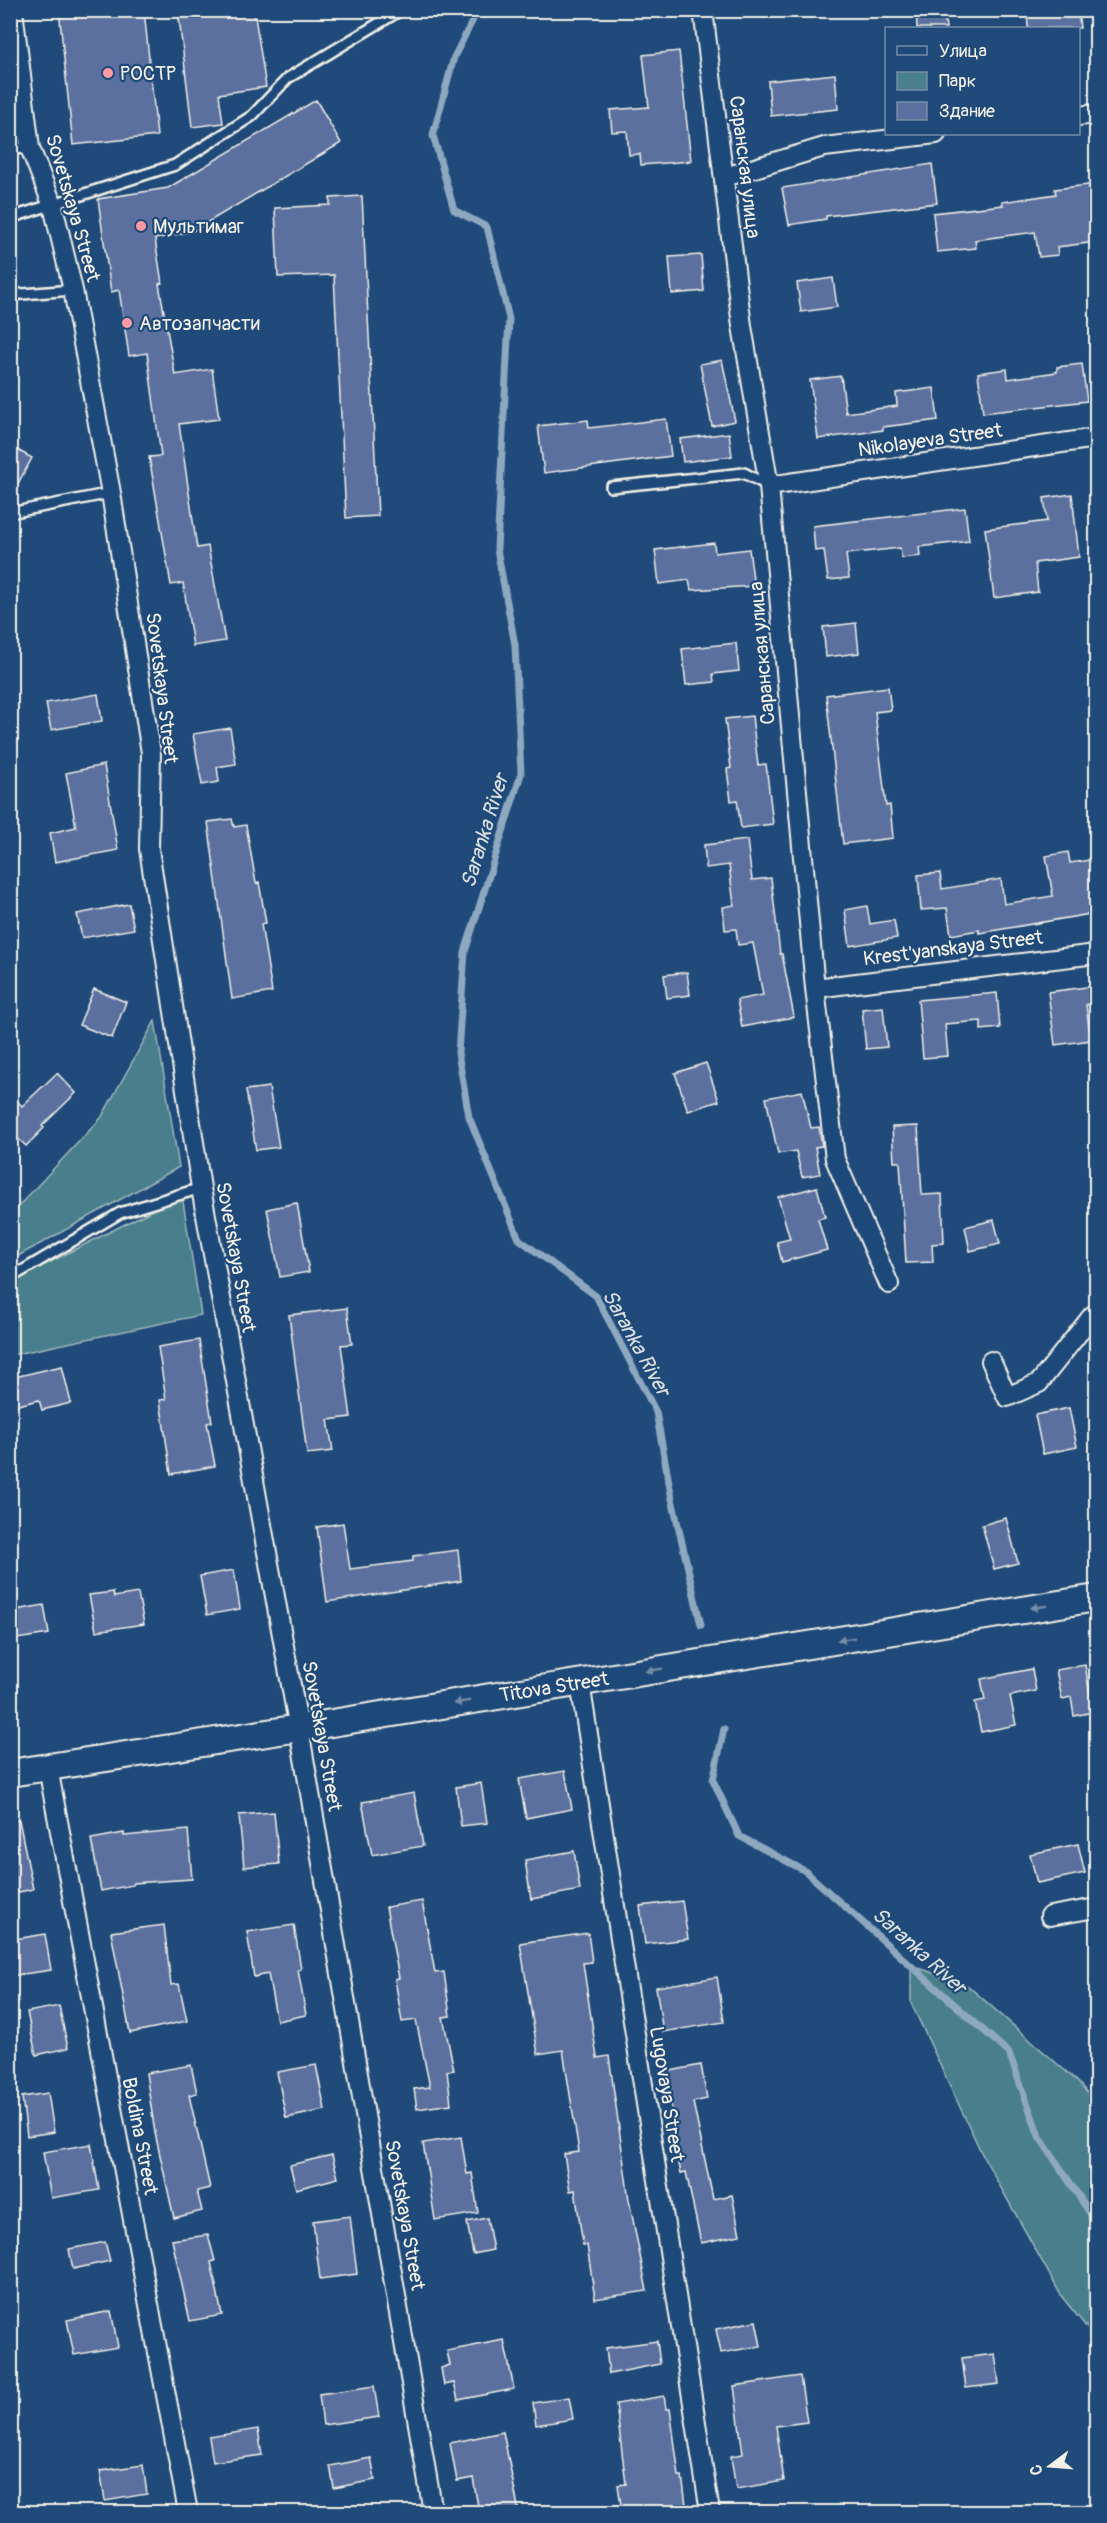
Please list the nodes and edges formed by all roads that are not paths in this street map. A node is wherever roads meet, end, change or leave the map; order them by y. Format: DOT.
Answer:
graph roads {
  1 [pos="13,10"];
  2 [pos="401,10"];
  3 [pos="704,10"];
  4 [pos="1096,114"];
  5 [pos="1080,116"];
  6 [pos="927,135"];
  7 [pos="30,148"];
  8 [pos="10,149"];
  9 [pos="725,177"];
  10 [pos="53,206"];
  11 [pos="10,218"];
  12 [pos="73,290"];
  13 [pos="10,295"];
  14 [pos="1096,438"];
  15 [pos="769,486"];
  16 [pos="611,487"];
  17 [pos="111,493"];
  18 [pos="10,513"];
  19 [pos="1096,954"];
  20 [pos="815,988"];
  21 [pos="201,1188"];
  22 [pos="10,1278"];
  23 [pos="889,1284"];
  24 [pos="1096,1313"];
  25 [pos="992,1361"];
  26 [pos="1096,1598"];
  27 [pos="580,1683"];
  28 [pos="299,1729"];
  29 [pos="48,1768"];
  30 [pos="10,1773"];
  31 [pos="1096,1908"];
  32 [pos="1050,1916"];
  33 [pos="188,2512"];
  34 [pos="433,2512"];
  35 [pos="710,2512"];
  1 -- 7 [label="street, Sovetskaya Street"];
  2 -- 10 [label="lane"];
  3 -- 9 [label="street, Саранская улица"];
  4 -- 5 [label="street"];
  6 -- 9 [label="street"];
  7 -- 8 [label="lane"];
  7 -- 10 [label="street, Sovetskaya Street"];
  9 -- 15 [label="street, Саранская улица"];
  10 -- 11 [label="lane"];
  10 -- 12 [label="street, Sovetskaya Street"];
  12 -- 13 [label="lane"];
  12 -- 17 [label="street, Sovetskaya Street"];
  14 -- 15 [label="street, Nikolayeva Street"];
  15 -- 16 [label="lane"];
  15 -- 20 [label="street, Саранская улица"];
  17 -- 18 [label="lane"];
  17 -- 21 [label="street, Sovetskaya Street"];
  19 -- 20 [label="street, Krest'yanskaya Street"];
  20 -- 23 [label="street, Саранская улица"];
  21 -- 22 [label="lane"];
  21 -- 28 [label="street, Sovetskaya Street"];
  24 -- 25 [label="street"];
  26 -- 27 [label="main road, Titova Street, one-way"];
  27 -- 28 [label="main road, Titova Street, one-way"];
  27 -- 35 [label="street, Lugovaya Street"];
  28 -- 29 [label="main road, Titova Street"];
  28 -- 34 [label="street, Sovetskaya Street"];
  29 -- 30 [label="main road, Titova Street"];
  29 -- 33 [label="street, Boldina Street"];
  31 -- 32 [label="street"];
}
